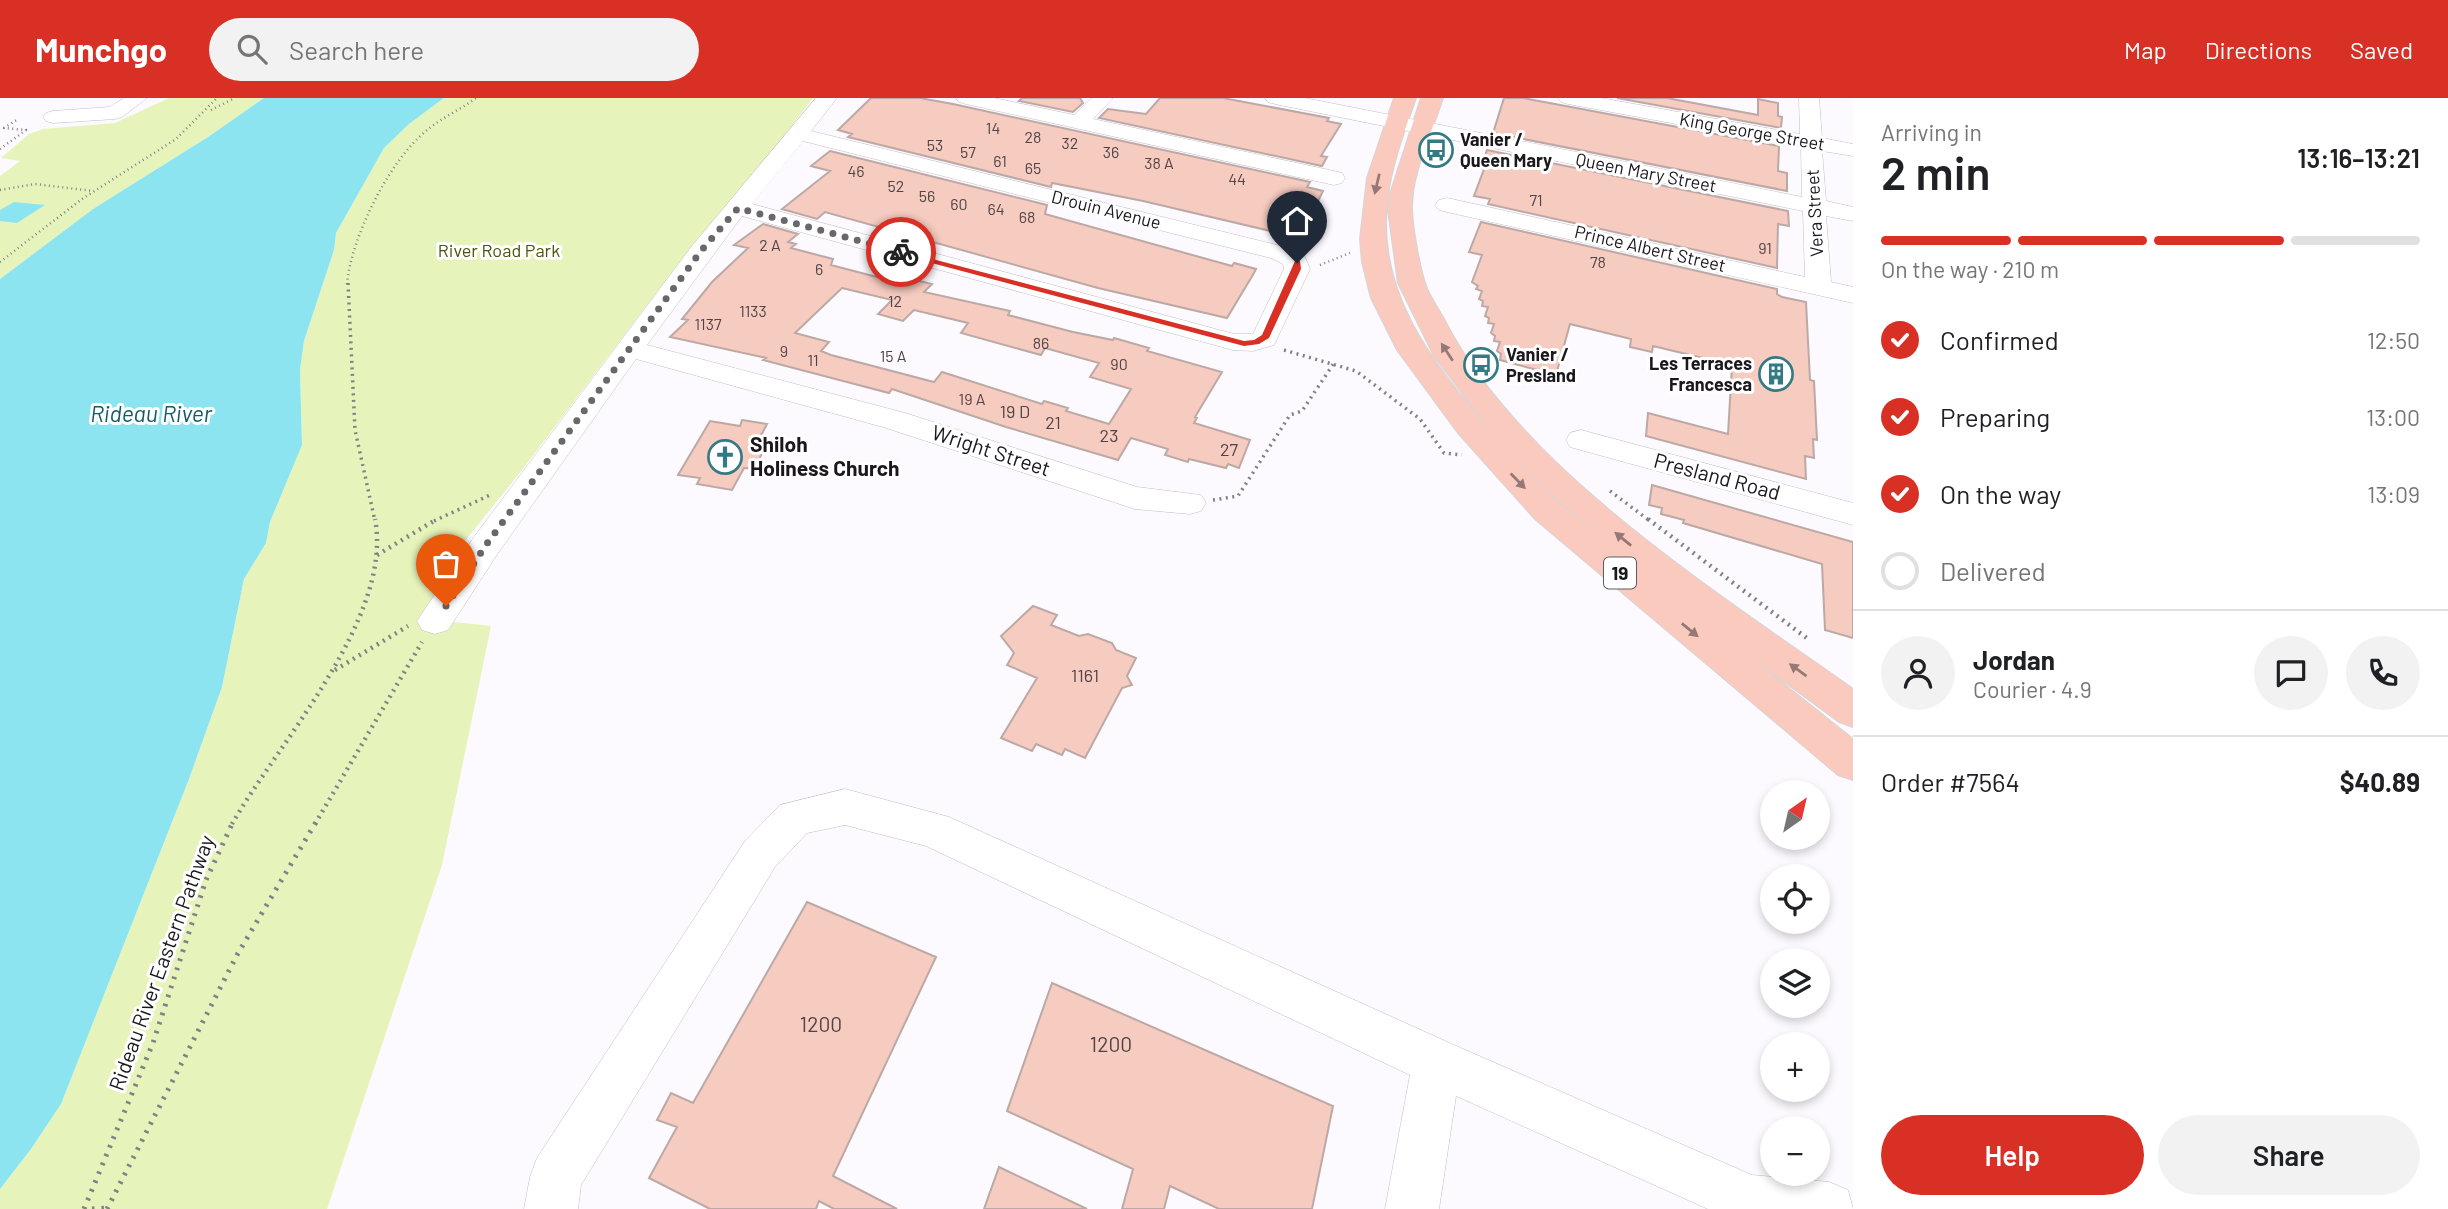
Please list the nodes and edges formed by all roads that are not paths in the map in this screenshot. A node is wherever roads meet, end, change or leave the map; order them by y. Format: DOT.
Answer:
graph roads {
  1 [pos="80,98"];
  2 [pos="137,98"];
  3 [pos="827,98"];
  4 [pos="966,98"];
  5 [pos="1103,98"];
  6 [pos="1275,98"];
  7 [pos="1405,98"];
  8 [pos="1432,98"];
  9 [pos="1568,98"];
  10 [pos="1808,98"];
  11 [pos="1078,123"];
  12 [pos="1410,125"];
  13 [pos="799,134"];
  14 [pos="1812,143"];
  15 [pos="1853,150"];
  16 [pos="1334,177"];
  17 [pos="1447,205"];
  18 [pos="1816,207"];
  19 [pos="738,208"];
  20 [pos="1853,214"];
  21 [pos="1818,287"];
  22 [pos="1853,295"];
  23 [pos="631,349"];
  24 [pos="1480,437"];
  25 [pos="1581,440"];
  26 [pos="1191,503"];
  27 [pos="1853,514"];
  28 [pos="441,613"];
  29 [pos="1853,711"];
  30 [pos="1853,763"];
  31 [pos="1437,1062"];
  32 [pos="1757,1205"];
  33 [pos="551,1209"];
  34 [pos="1412,1209"];
  35 [pos="1829,1209"];
  1 -- 2 [label="street"];
  3 -- 13 [label="street"];
  4 -- 11 [label="street"];
  5 -- 11 [label="street"];
  6 -- 12 [label="street, Queen Mary Street"];
  7 -- 12 [label="main road, 19"];
  8 -- 12 [label="main road, 19"];
  9 -- 14 [label="street, King George Street"];
  10 -- 14 [label="street, Vera Street"];
  11 -- 16 [label="street"];
  12 -- 18 [label="street, Queen Mary Street"];
  12 -- 24 [label="main road, 19"];
  13 -- 19 [label="street"];
  13 -- 19 [label="street, Drouin Avenue"];
  14 -- 15 [label="street, King George Street"];
  14 -- 18 [label="street, Vera Street"];
  17 -- 21 [label="street, Prince Albert Street"];
  18 -- 20 [label="street, Queen Mary Street"];
  18 -- 21 [label="street, Vera Street"];
  19 -- 23 [label="street"];
  21 -- 22 [label="street, Prince Albert Street"];
  23 -- 26 [label="street, Wright Street"];
  23 -- 28 [label="street"];
  29 -- 24 [label="main road, 19, one-way"];
  24 -- 30 [label="main road, 19, one-way"];
  25 -- 27 [label="street, Presland Road"];
  31 -- 32 [label="street"];
  31 -- 33 [label="street"];
  31 -- 34 [label="street"];
  32 -- 35 [label="street"];
}
